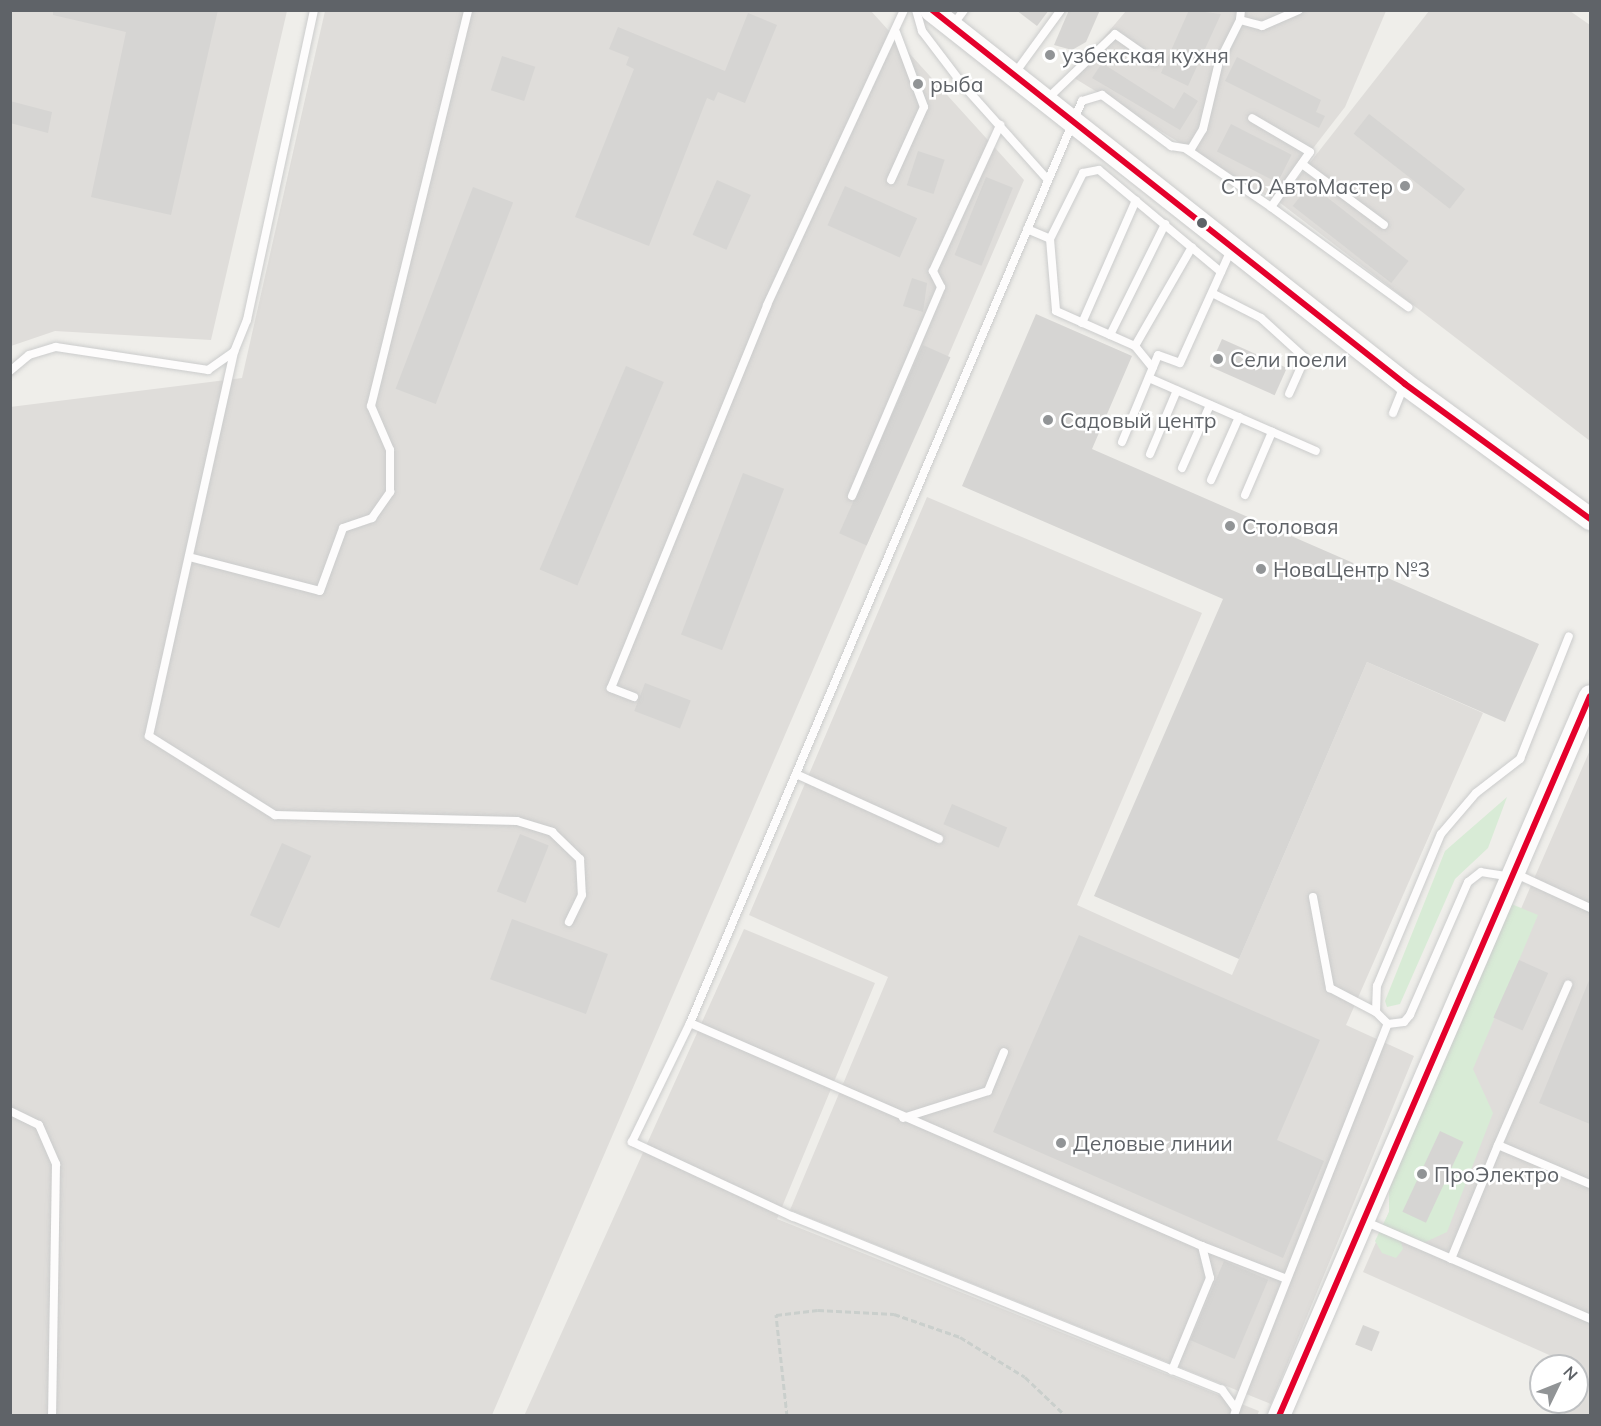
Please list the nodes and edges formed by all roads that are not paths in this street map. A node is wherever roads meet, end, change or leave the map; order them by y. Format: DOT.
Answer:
graph roads {
  1 [pos="314,10"];
  2 [pos="468,10"];
  3 [pos="904,10"];
  4 [pos="916,10"];
  5 [pos="931,10"];
  6 [pos="1061,10"];
  7 [pos="1242,10"];
  8 [pos="1299,10"];
  9 [pos="958,19"];
  10 [pos="1240,20"];
  11 [pos="896,32"];
  12 [pos="1155,62"];
  13 [pos="1014,76"];
  14 [pos="1046,101"];
  15 [pos="1252,118"];
  16 [pos="1073,122"];
  17 [pos="1000,125"];
  18 [pos="1186,149"];
  19 [pos="1302,164"];
  20 [pos="891,180"];
  21 [pos="1048,180"];
  22 [pos="1136,200"];
  23 [pos="1271,207"];
  24 [pos="1165,224"];
  25 [pos="1383,225"];
  26 [pos="1027,229"];
  27 [pos="1050,239"];
  28 [pos="1192,247"];
  29 [pos="1233,248"];
  30 [pos="1221,272"];
  31 [pos="1212,293"];
  32 [pos="1408,307"];
  33 [pos="1082,323"];
  34 [pos="1110,335"];
  35 [pos="1135,346"];
  36 [pos="234,352"];
  37 [pos="1153,368"];
  38 [pos="10,371"];
  39 [pos="1149,378"];
  40 [pos="1405,384"];
  41 [pos="1177,390"];
  42 [pos="1289,394"];
  43 [pos="1210,405"];
  44 [pos="1392,413"];
  45 [pos="1239,417"];
  46 [pos="1272,432"];
  47 [pos="1122,442"];
  48 [pos="1316,451"];
  49 [pos="1150,454"];
  50 [pos="1182,468"];
  51 [pos="1211,480"];
  52 [pos="1245,495"];
  53 [pos="852,496"];
  54 [pos="1590,519"];
  55 [pos="189,557"];
  56 [pos="1569,636"];
  57 [pos="1590,696"];
  58 [pos="634,697"];
  59 [pos="796,774"];
  60 [pos="939,840"];
  61 [pos="1513,875"];
  62 [pos="1312,897"];
  63 [pos="1590,908"];
  64 [pos="569,922"];
  65 [pos="1568,985"];
  66 [pos="1376,1012"];
  67 [pos="690,1023"];
  68 [pos="1388,1024"];
  69 [pos="1004,1052"];
  70 [pos="10,1111"];
  71 [pos="903,1118"];
  72 [pos="1498,1145"];
  73 [pos="1590,1184"];
  74 [pos="1363,1221"];
  75 [pos="1202,1246"];
  76 [pos="1451,1259"];
  77 [pos="1287,1279"];
  78 [pos="1590,1319"];
  79 [pos="1172,1370"];
  80 [pos="1235,1412"];
  81 [pos="52,1416"];
  82 [pos="1279,1416"];
  1 -- 36 [label="lane"];
  2 -- 55 [label="lane"];
  3 -- 11 [label="lane"];
  4 -- 17 [label="lane"];
  5 -- 9 [label="main road"];
  6 -- 13 [label="lane"];
  7 -- 10 [label="lane"];
  8 -- 10 [label="lane"];
  9 -- 13 [label="main road"];
  10 -- 18 [label="lane"];
  11 -- 20 [label="lane"];
  11 -- 58 [label="lane"];
  12 -- 14 [label="lane"];
  13 -- 14 [label="main road"];
  14 -- 16 [label="main road"];
  15 -- 19 [label="lane"];
  16 -- 18 [label="lane"];
  16 -- 21 [label="lane"];
  16 -- 29 [label="main road"];
  17 -- 21 [label="lane"];
  17 -- 53 [label="lane"];
  18 -- 23 [label="lane"];
  19 -- 23 [label="lane"];
  19 -- 25 [label="lane"];
  21 -- 26 [label="lane"];
  22 -- 24 [label="lane"];
  22 -- 27 [label="lane"];
  22 -- 33 [label="lane"];
  23 -- 32 [label="lane"];
  24 -- 28 [label="lane"];
  24 -- 34 [label="lane"];
  26 -- 27 [label="lane"];
  26 -- 59 [label="lane"];
  27 -- 33 [label="lane"];
  28 -- 30 [label="lane"];
  28 -- 35 [label="lane"];
  29 -- 30 [label="lane"];
  29 -- 40 [label="main road"];
  30 -- 31 [label="lane"];
  31 -- 37 [label="lane"];
  31 -- 42 [label="lane"];
  33 -- 34 [label="lane"];
  34 -- 35 [label="lane"];
  35 -- 37 [label="lane"];
  36 -- 38 [label="lane"];
  36 -- 55 [label="lane"];
  37 -- 39 [label="lane"];
  39 -- 41 [label="lane"];
  39 -- 47 [label="lane"];
  40 -- 44 [label="lane"];
  40 -- 54 [label="main road"];
  41 -- 43 [label="lane"];
  41 -- 49 [label="lane"];
  43 -- 45 [label="lane"];
  43 -- 50 [label="lane"];
  45 -- 46 [label="lane"];
  45 -- 51 [label="lane"];
  46 -- 48 [label="lane"];
  46 -- 52 [label="lane"];
  55 -- 64 [label="lane"];
  56 -- 66 [label="lane"];
  57 -- 61 [label="main road"];
  59 -- 60 [label="lane"];
  59 -- 67 [label="lane"];
  61 -- 63 [label="lane"];
  61 -- 68 [label="lane"];
  61 -- 74 [label="main road"];
  62 -- 66 [label="lane"];
  65 -- 72 [label="lane"];
  66 -- 68 [label="lane"];
  67 -- 71 [label="lane"];
  67 -- 79 [label="lane"];
  68 -- 77 [label="lane"];
  69 -- 71 [label="lane"];
  70 -- 81 [label="lane"];
  71 -- 75 [label="lane"];
  72 -- 73 [label="lane"];
  72 -- 76 [label="lane"];
  74 -- 76 [label="lane"];
  74 -- 82 [label="main road"];
  75 -- 77 [label="lane"];
  75 -- 79 [label="lane"];
  76 -- 78 [label="lane"];
  77 -- 80 [label="lane"];
  79 -- 80 [label="lane"];
}
